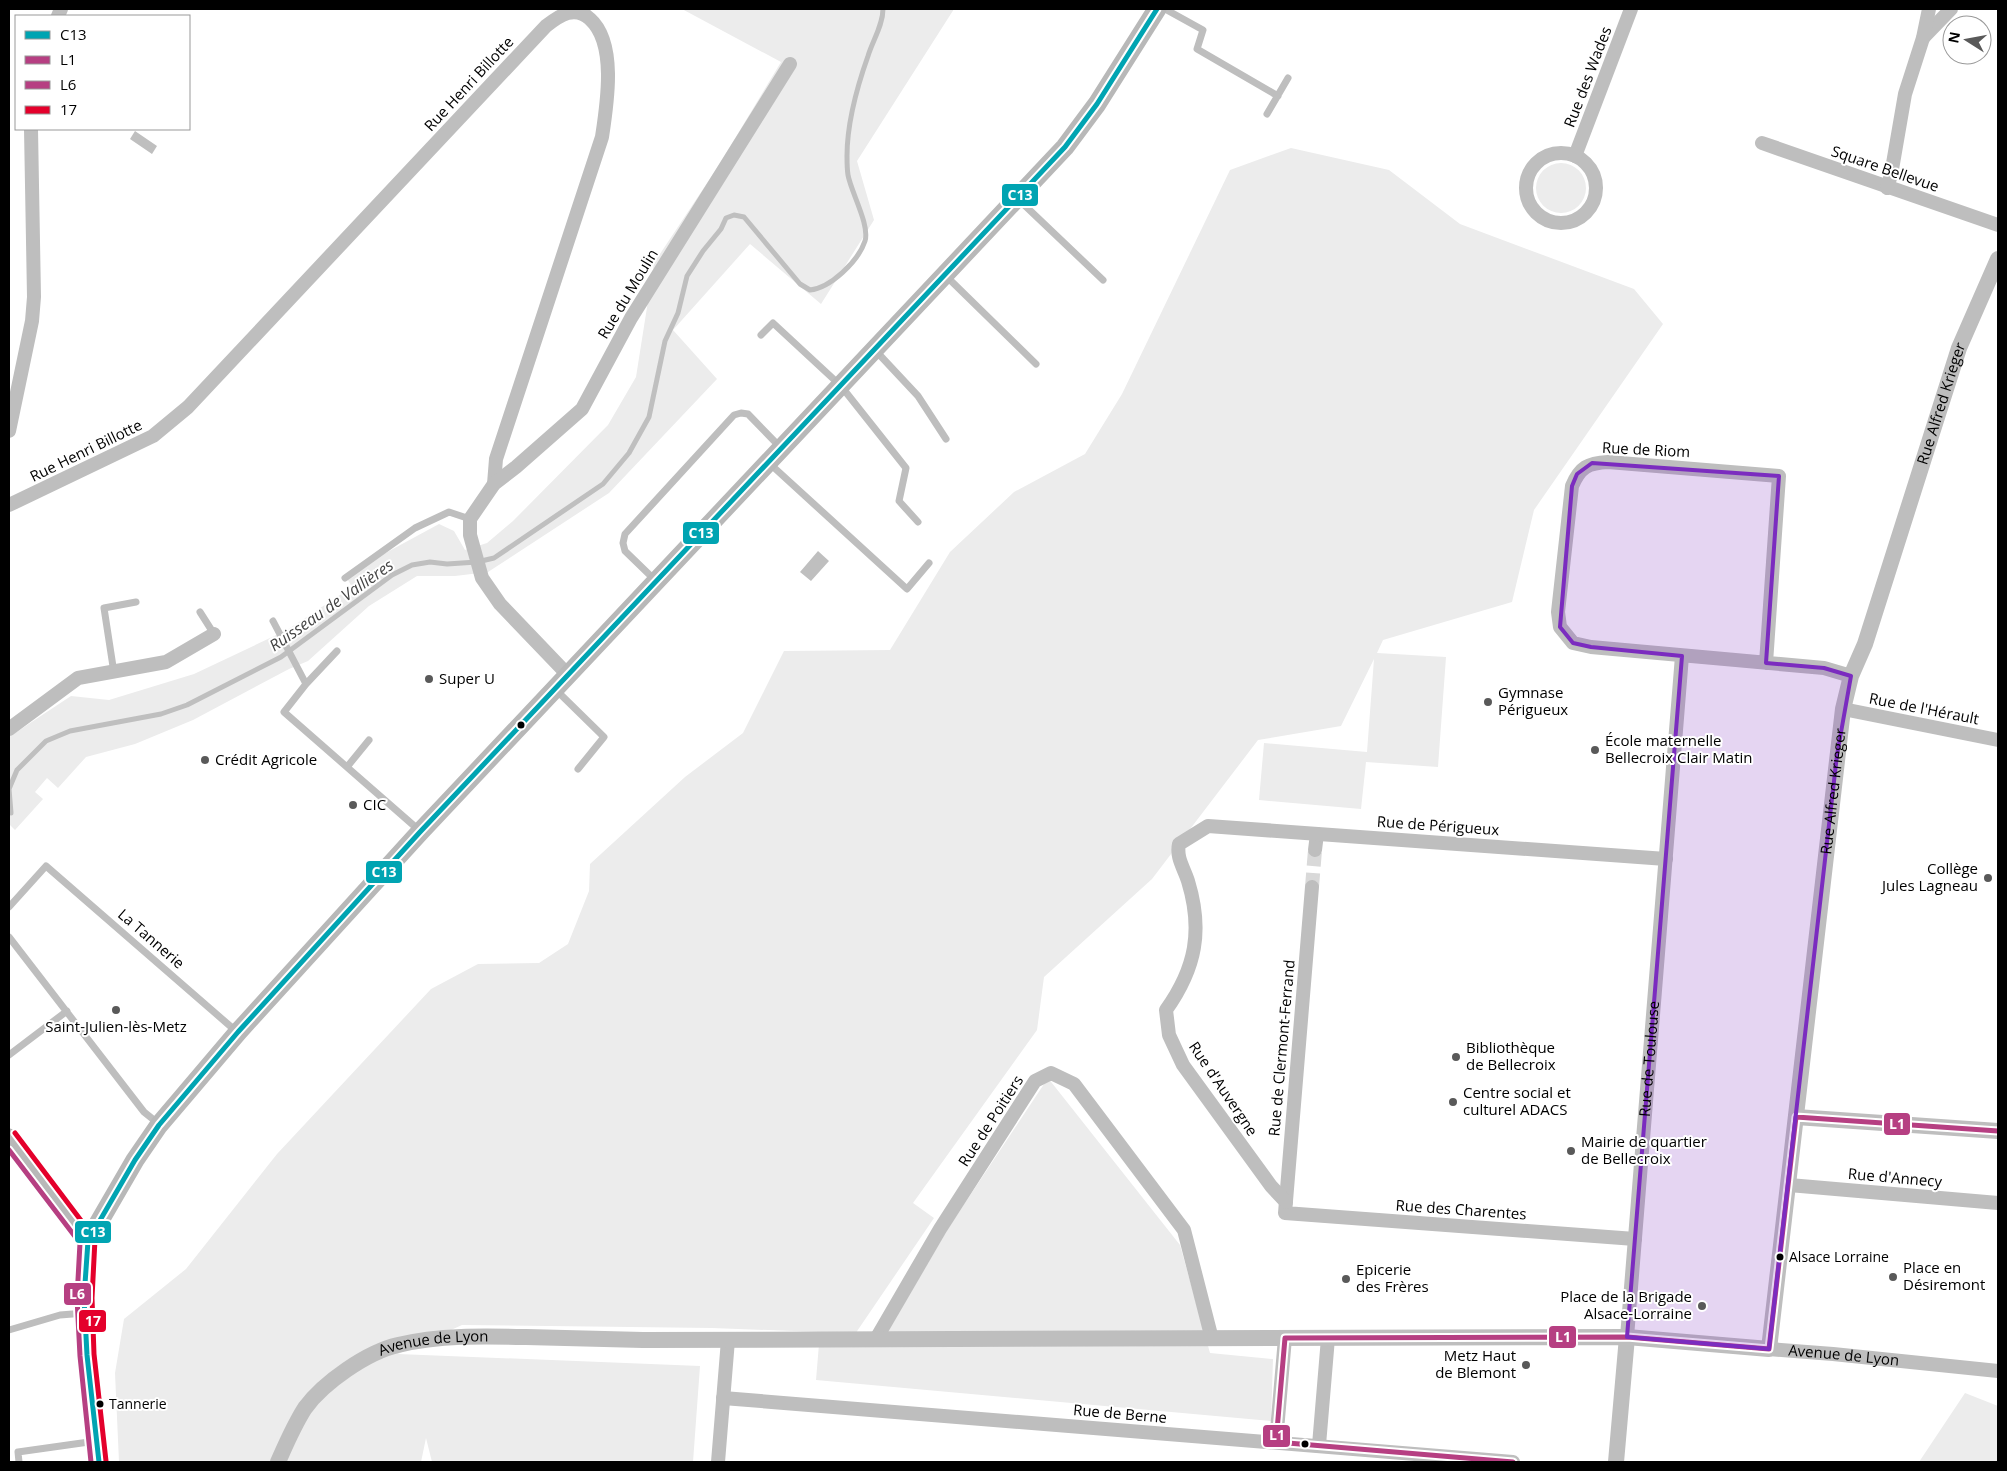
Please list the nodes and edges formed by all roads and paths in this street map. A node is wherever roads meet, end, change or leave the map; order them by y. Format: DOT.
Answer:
graph roads {
  1 [pos="1156,9"];
  2 [pos="1165,9"];
  3 [pos="1631,9"];
  4 [pos="1929,9"];
  5 [pos="1951,9"];
  6 [pos="574,10"];
  7 [pos="1924,38"];
  8 [pos="790,64"];
  9 [pos="1288,78"];
  10 [pos="1278,96"];
  11 [pos="1268,114"];
  12 [pos="31,130"];
  13 [pos="1762,143"];
  14 [pos="1575,156"];
  15 [pos="1887,188"];
  16 [pos="1017,198"];
  17 [pos="1998,225"];
  18 [pos="1998,259"];
  19 [pos="945,275"];
  20 [pos="1103,280"];
  21 [pos="761,335"];
  22 [pos="874,350"];
  23 [pos="1036,364"];
  24 [pos="841,386"];
  25 [pos="9,431"];
  26 [pos="946,439"];
  27 [pos="775,455"];
  28 [pos="494,484"];
  29 [pos="9,505"];
  30 [pos="470,520"];
  31 [pos="918,522"];
  32 [pos="929,563"];
  33 [pos="345,578"];
  34 [pos="657,581"];
  35 [pos="136,602"];
  36 [pos="200,612"];
  37 [pos="273,621"];
  38 [pos="214,634"];
  39 [pos="337,651"];
  40 [pos="1682,656"];
  41 [pos="1766,663"];
  42 [pos="114,673"];
  43 [pos="568,675"];
  44 [pos="1851,676"];
  45 [pos="306,684"];
  46 [pos="555,689"];
  47 [pos="1843,709"];
  48 [pos="9,729"];
  49 [pos="369,740"];
  50 [pos="1998,740"];
  51 [pos="347,767"];
  52 [pos="578,769"];
  53 [pos="1208,826"];
  54 [pos="420,832"];
  55 [pos="1316,834"];
  56 [pos="1315,850"];
  57 [pos="1666,859"];
  58 [pos="1312,886"];
  59 [pos="10,902"];
  60 [pos="9,937"];
  61 [pos="67,1011"];
  62 [pos="238,1032"];
  63 [pos="9,1055"];
  64 [pos="1796,1117"];
  65 [pos="159,1124"];
  66 [pos="1998,1131"];
  67 [pos="9,1138"];
  68 [pos="1789,1184"];
  69 [pos="1998,1203"];
  70 [pos="1286,1208"];
  71 [pos="1635,1239"];
  72 [pos="88,1241"];
  73 [pos="85,1312"];
  74 [pos="9,1330"];
  75 [pos="1627,1337"];
  76 [pos="1212,1338"];
  77 [pos="1285,1338"];
  78 [pos="1328,1338"];
  79 [pos="876,1339"];
  80 [pos="728,1340"];
  81 [pos="1769,1349"];
  82 [pos="1998,1371"];
  83 [pos="724,1398"];
  84 [pos="96,1441"];
  85 [pos="1276,1442"];
  86 [pos="1319,1445"];
  87 [pos="19,1462"];
  88 [pos="98,1462"];
  89 [pos="278,1462"];
  90 [pos="718,1462"];
  91 [pos="1514,1462"];
  92 [pos="1616,1462"];
  1 -- 16 [label="main road"];
  2 -- 10 [label="lane"];
  3 -- 14 [label="street, Rue des Wades"];
  4 -- 7 [label="street"];
  5 -- 7 [label="street"];
  6 -- 28 [label="street, Rue Henri Billotte"];
  6 -- 29 [label="street, Rue Henri Billotte"];
  7 -- 15 [label="street"];
  8 -- 28 [label="street, Rue du Moulin"];
  9 -- 10 [label="lane"];
  10 -- 11 [label="lane"];
  12 -- 25 [label="street"];
  13 -- 15 [label="street, Square Bellevue"];
  14 -- 14 [label="street"];
  15 -- 17 [label="street, Square Bellevue"];
  16 -- 19 [label="main road"];
  16 -- 20 [label="lane"];
  18 -- 44 [label="street, Rue Alfred Krieger"];
  19 -- 22 [label="main road"];
  19 -- 23 [label="lane"];
  21 -- 24 [label="lane"];
  22 -- 24 [label="main road"];
  22 -- 26 [label="lane"];
  24 -- 27 [label="main road"];
  24 -- 31 [label="lane"];
  27 -- 32 [label="lane"];
  27 -- 34 [label="main road"];
  27 -- 34 [label="lane"];
  28 -- 30 [label="street, Rue du Moulin"];
  30 -- 33 [label="lane"];
  30 -- 43 [label="street"];
  34 -- 43 [label="main road"];
  35 -- 42 [label="lane"];
  36 -- 38 [label="lane"];
  37 -- 45 [label="lane"];
  38 -- 42 [label="street"];
  39 -- 45 [label="lane"];
  40 -- 41 [label="street, Rue de Riom"];
  40 -- 41 [label="street, Rue de Riom"];
  40 -- 57 [label="street, Rue de Toulouse"];
  41 -- 44 [label="street, Rue de Riom"];
  42 -- 48 [label="street"];
  43 -- 46 [label="main road"];
  44 -- 47 [label="street, Rue Alfred Krieger"];
  45 -- 51 [label="lane"];
  46 -- 52 [label="lane"];
  46 -- 54 [label="main road"];
  47 -- 50 [label="street, Rue de l'Hérault"];
  47 -- 64 [label="street, Rue Alfred Krieger"];
  49 -- 51 [label="lane"];
  51 -- 54 [label="lane"];
  53 -- 55 [label="street, Rue de Périgueux"];
  53 -- 70 [label="street, Rue d'Auvergne"];
  54 -- 62 [label="main road"];
  55 -- 56 [label="street"];
  55 -- 57 [label="street, Rue de Périgueux"];
  57 -- 71 [label="street, Rue de Toulouse"];
  58 -- 70 [label="street, Rue de Clermont-Ferrand"];
  59 -- 62 [label="lane, La Tannerie"];
  60 -- 61 [label="lane"];
  61 -- 63 [label="lane"];
  61 -- 65 [label="lane"];
  62 -- 65 [label="main road"];
  64 -- 66 [label="street"];
  64 -- 68 [label="street, Rue Alfred Krieger"];
  65 -- 72 [label="main road"];
  67 -- 72 [label="main road"];
  68 -- 69 [label="street, Rue d'Annecy"];
  68 -- 81 [label="street, Rue Alfred Krieger"];
  70 -- 71 [label="street, Rue des Charentes"];
  71 -- 75 [label="street, Rue de Toulouse"];
  72 -- 73 [label="main road"];
  73 -- 74 [label="lane"];
  73 -- 84 [label="main road"];
  75 -- 78 [label="street, Avenue de Lyon"];
  75 -- 81 [label="street, Avenue de Lyon"];
  75 -- 92 [label="street, Rue de Toulouse"];
  76 -- 77 [label="street, Avenue de Lyon"];
  76 -- 79 [label="street, Avenue de Lyon"];
  76 -- 79 [label="street, Rue de Poitiers"];
  77 -- 78 [label="street, Avenue de Lyon"];
  77 -- 85 [label="street"];
  78 -- 86 [label="street"];
  79 -- 80 [label="street, Avenue de Lyon"];
  80 -- 83 [label="street"];
  80 -- 89 [label="street, Avenue de Lyon"];
  81 -- 82 [label="street, Avenue de Lyon"];
  83 -- 85 [label="street, Rue de Berne"];
  83 -- 90 [label="street"];
  84 -- 87 [label="lane"];
  84 -- 88 [label="main road"];
  85 -- 86 [label="street, Rue de Berne"];
  86 -- 91 [label="street, Rue de Berne"];
}
